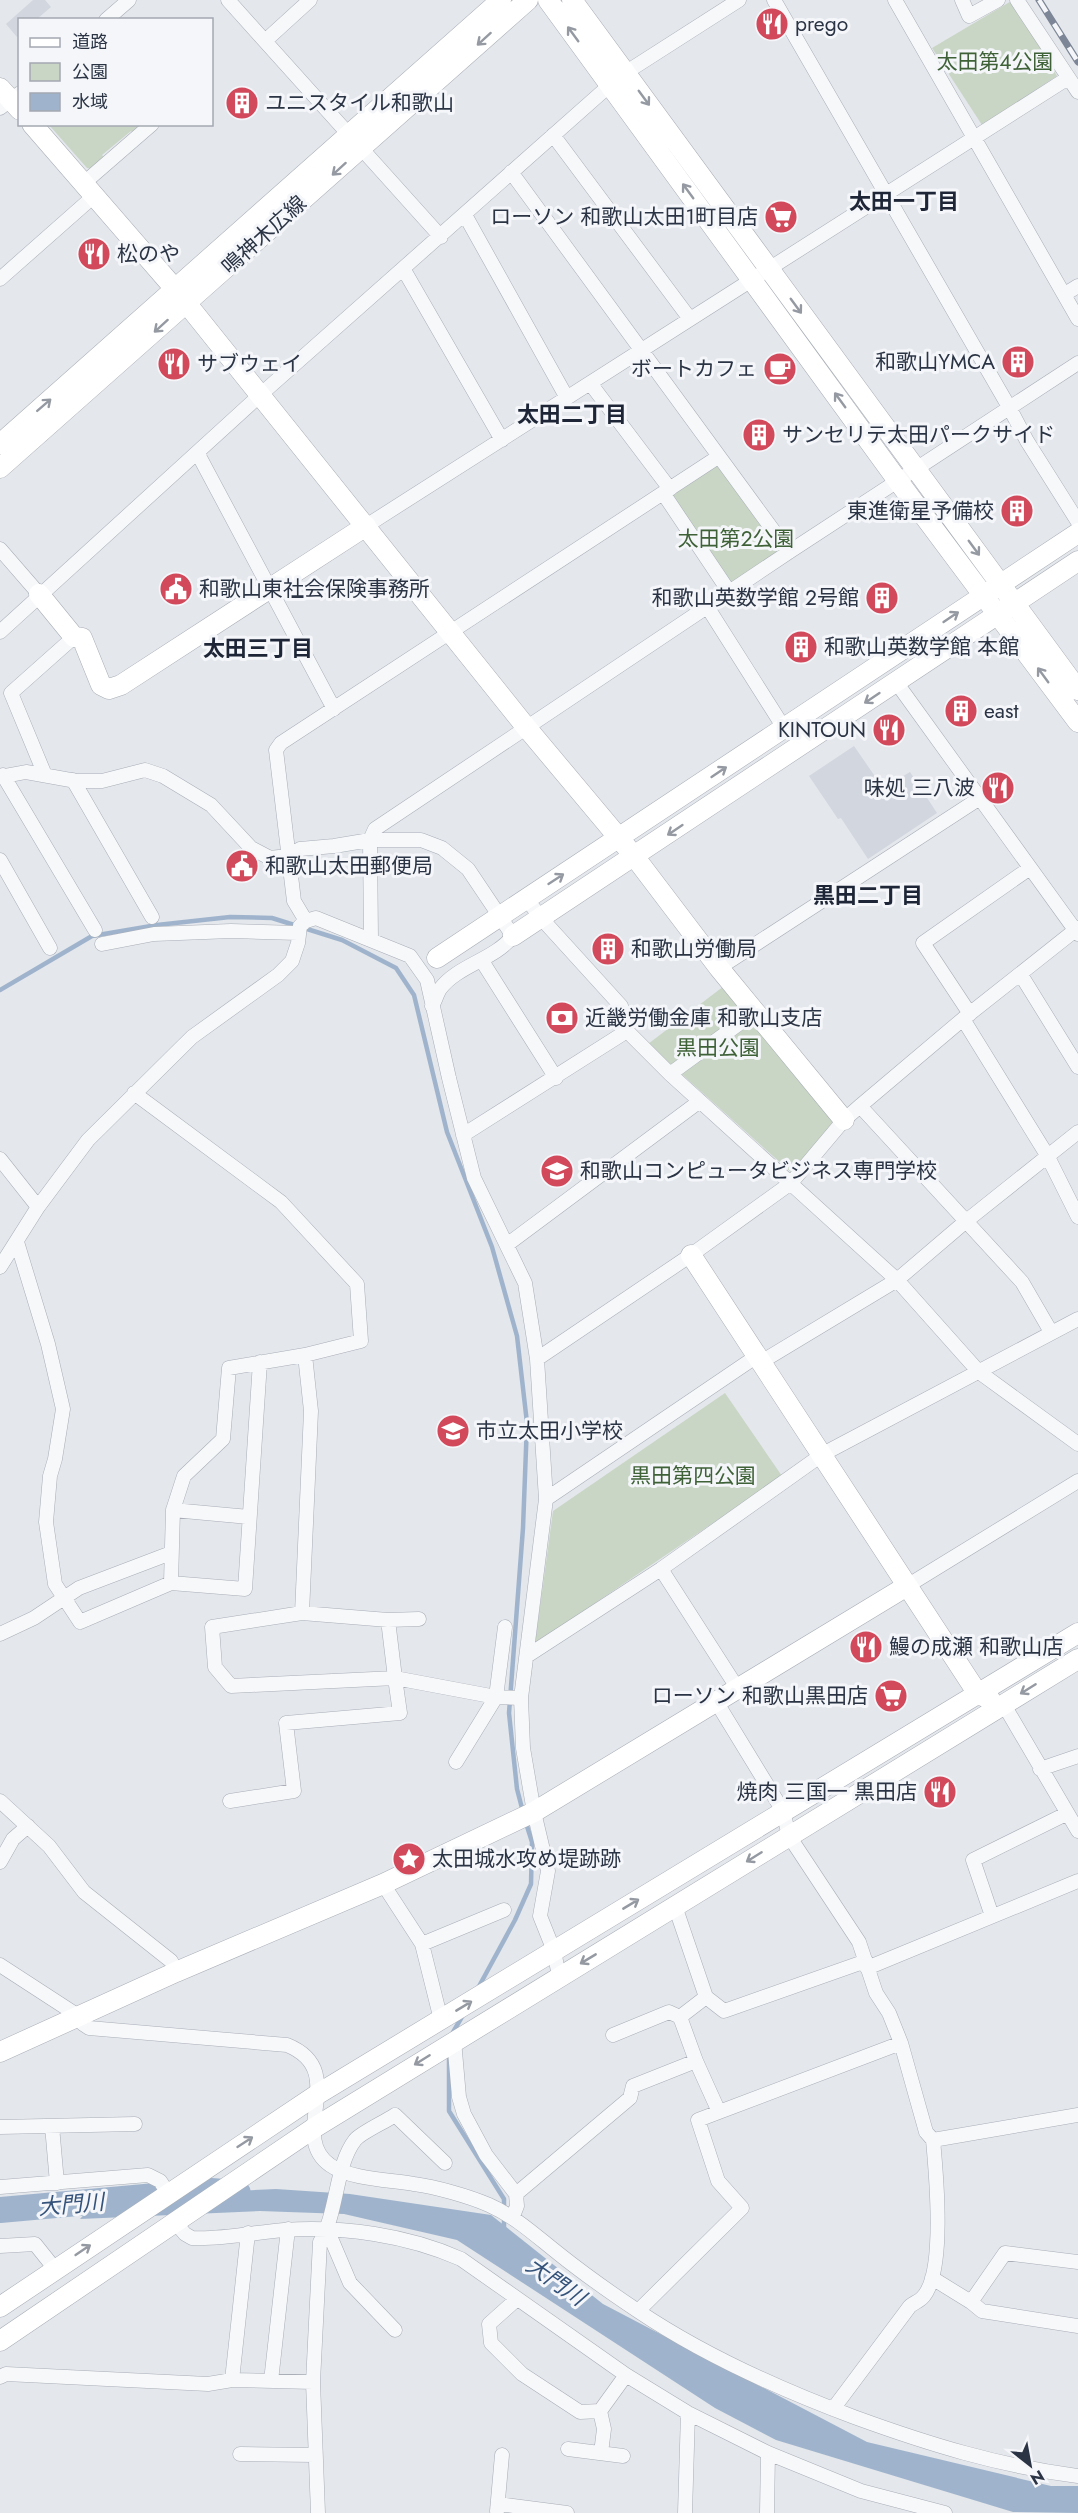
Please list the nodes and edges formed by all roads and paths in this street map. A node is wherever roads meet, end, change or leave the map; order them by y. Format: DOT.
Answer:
graph roads {
  1 [pos="129,0"];
  2 [pos="228,0"];
  3 [pos="310,0"];
  4 [pos="501,0"];
  5 [pos="528,0"];
  6 [pos="548,0"];
  7 [pos="572,0"];
  8 [pos="774,0"];
  9 [pos="895,0"];
  10 [pos="962,0"];
  11 [pos="998,0"];
  12 [pos="1017,0"];
  13 [pos="732,2"];
  14 [pos="107,18"];
  15 [pos="265,41"];
  16 [pos="1068,78"];
  17 [pos="618,79"];
  18 [pos="1078,92"];
  19 [pos="34,126"];
  20 [pos="150,126"];
  21 [pos="553,135"];
  22 [pos="975,138"];
  23 [pos="355,142"];
  24 [pos="511,172"];
  25 [pos="89,190"];
  26 [pos="887,195"];
  27 [pos="465,215"];
  28 [pos="441,237"];
  29 [pos="404,270"];
  30 [pos="761,275"];
  31 [pos="0,279"];
  32 [pos="1078,286"];
  33 [pos="1065,294"];
  34 [pos="181,296"];
  35 [pos="690,319"];
  36 [pos="1078,319"];
  37 [pos="642,349"];
  38 [pos="1078,363"];
  39 [pos="590,383"];
  40 [pos="260,396"];
  41 [pos="567,398"];
  42 [pos="1009,406"];
  43 [pos="502,440"];
  44 [pos="0,444"];
  45 [pos="198,454"];
  46 [pos="718,457"];
  47 [pos="0,468"];
  48 [pos="917,470"];
  49 [pos="898,481"];
  50 [pos="667,491"];
  51 [pos="1078,522"];
  52 [pos="366,526"];
  53 [pos="1078,533"];
  54 [pos="0,549"];
  55 [pos="789,552"];
  56 [pos="1078,561"];
  57 [pos="269,589"];
  58 [pos="992,590"];
  59 [pos="730,593"];
  60 [pos="39,594"];
  61 [pos="708,608"];
  62 [pos="1006,609"];
  63 [pos="0,632"];
  64 [pos="450,633"];
  65 [pos="74,637"];
  66 [pos="896,682"];
  67 [pos="1078,690"];
  68 [pos="334,709"];
  69 [pos="1078,722"];
  70 [pos="526,727"];
  71 [pos="784,728"];
  72 [pos="45,774"];
  73 [pos="2,776"];
  74 [pos="73,780"];
  75 [pos="980,798"];
  76 [pos="619,838"];
  77 [pos="370,840"];
  78 [pos="288,856"];
  79 [pos="634,856"];
  80 [pos="0,860"];
  81 [pos="1030,868"];
  82 [pos="526,898"];
  83 [pos="499,916"];
  84 [pos="152,917"];
  85 [pos="541,918"];
  86 [pos="302,927"];
  87 [pos="95,930"];
  88 [pos="1077,931"];
  89 [pos="513,936"];
  90 [pos="371,939"];
  91 [pos="102,944"];
  92 [pos="50,948"];
  93 [pos="410,956"];
  94 [pos="437,958"];
  95 [pos="482,961"];
  96 [pos="718,968"];
  97 [pos="1021,975"];
  98 [pos="453,978"];
  99 [pos="427,980"];
  100 [pos="432,1006"];
  101 [pos="755,1012"];
  102 [pos="966,1017"];
  103 [pos="627,1031"];
  104 [pos="1078,1068"];
  105 [pos="670,1074"];
  106 [pos="556,1078"];
  107 [pos="134,1093"];
  108 [pos="700,1101"];
  109 [pos="860,1106"];
  110 [pos="844,1120"];
  111 [pos="1078,1132"];
  112 [pos="463,1135"];
  113 [pos="1047,1155"];
  114 [pos="0,1159"];
  115 [pos="791,1183"];
  116 [pos="38,1207"];
  117 [pos="1078,1217"];
  118 [pos="965,1222"];
  119 [pos="17,1242"];
  120 [pos="508,1244"];
  121 [pos="691,1255"];
  122 [pos="2,1260"];
  123 [pos="897,1280"];
  124 [pos="1078,1319"];
  125 [pos="1051,1332"];
  126 [pos="305,1355"];
  127 [pos="537,1359"];
  128 [pos="759,1359"];
  129 [pos="260,1362"];
  130 [pos="979,1372"];
  131 [pos="1078,1444"];
  132 [pos="823,1454"];
  133 [pos="1078,1481"];
  134 [pos="546,1499"];
  135 [pos="172,1509"];
  136 [pos="249,1517"];
  137 [pos="171,1553"];
  138 [pos="661,1569"];
  139 [pos="171,1583"];
  140 [pos="907,1586"];
  141 [pos="64,1599"];
  142 [pos="302,1613"];
  143 [pos="419,1619"];
  144 [pos="388,1620"];
  145 [pos="505,1628"];
  146 [pos="1078,1633"];
  147 [pos="0,1634"];
  148 [pos="527,1656"];
  149 [pos="1078,1659"];
  150 [pos="395,1678"];
  151 [pos="738,1689"];
  152 [pos="978,1694"];
  153 [pos="496,1697"];
  154 [pos="522,1698"];
  155 [pos="717,1703"];
  156 [pos="1004,1705"];
  157 [pos="1078,1756"];
  158 [pos="456,1762"];
  159 [pos="1040,1768"];
  160 [pos="0,1801"];
  161 [pos="230,1801"];
  162 [pos="534,1812"];
  163 [pos="783,1812"];
  164 [pos="1066,1814"];
  165 [pos="28,1826"];
  166 [pos="1078,1831"];
  167 [pos="789,1836"];
  168 [pos="0,1862"];
  169 [pos="1078,1881"];
  170 [pos="383,1884"];
  171 [pos="675,1906"];
  172 [pos="504,1910"];
  173 [pos="992,1916"];
  174 [pos="422,1944"];
  175 [pos="554,1951"];
  176 [pos="866,1964"];
  177 [pos="0,1965"];
  178 [pos="176,1972"];
  179 [pos="559,1976"];
  180 [pos="706,1998"];
  181 [pos="80,2017"];
  182 [pos="680,2017"];
  183 [pos="441,2020"];
  184 [pos="613,2034"];
  185 [pos="454,2040"];
  186 [pos="901,2043"];
  187 [pos="0,2052"];
  188 [pos="696,2061"];
  189 [pos="318,2094"];
  190 [pos="718,2112"];
  191 [pos="1078,2115"];
  192 [pos="135,2124"];
  193 [pos="52,2126"];
  194 [pos="0,2127"];
  195 [pos="314,2128"];
  196 [pos="933,2140"];
  197 [pos="445,2163"];
  198 [pos="341,2176"];
  199 [pos="57,2182"];
  200 [pos="0,2187"];
  201 [pos="168,2193"];
  202 [pos="516,2194"];
  203 [pos="513,2216"];
  204 [pos="174,2221"];
  205 [pos="328,2227"];
  206 [pos="288,2229"];
  207 [pos="248,2232"];
  208 [pos="0,2246"];
  209 [pos="1078,2262"];
  210 [pos="55,2269"];
  211 [pos="932,2278"];
  212 [pos="517,2299"];
  213 [pos="971,2302"];
  214 [pos="0,2307"];
  215 [pos="638,2311"];
  216 [pos="1078,2326"];
  217 [pos="395,2330"];
  218 [pos="0,2341"];
  219 [pos="626,2375"];
  220 [pos="0,2378"];
  221 [pos="232,2380"];
  222 [pos="271,2381"];
  223 [pos="313,2382"];
  224 [pos="833,2409"];
  225 [pos="600,2411"];
  226 [pos="688,2413"];
  227 [pos="568,2450"];
  228 [pos="601,2453"];
  229 [pos="768,2453"];
  230 [pos="240,2454"];
  231 [pos="315,2455"];
  232 [pos="502,2455"];
  233 [pos="623,2456"];
  234 [pos="1078,2476"];
  235 [pos="498,2509"];
  236 [pos="318,2513"];
  237 [pos="567,2513"];
  238 [pos="686,2513"];
  239 [pos="766,2513"];
  240 [pos="945,2513"];
  1 -- 14 [label="street"];
  2 -- 15 [label="street"];
  3 -- 15 [label="street"];
  4 -- 23 [label="street, 鳴神木広線"];
  5 -- 23 [label="street, 鳴神木広線, one-way"];
  17 -- 6 [label="street, one-way"];
  7 -- 17 [label="street"];
  8 -- 26 [label="street"];
  9 -- 22 [label="street"];
  10 -- 11 [label="street"];
  12 -- 16 [label="street"];
  13 -- 17 [label="street"];
  15 -- 23 [label="street"];
  16 -- 18 [label="street"];
  16 -- 22 [label="street"];
  17 -- 21 [label="street"];
  17 -- 30 [label="street"];
  19 -- 25 [label="street"];
  20 -- 25 [label="street"];
  21 -- 24 [label="street"];
  21 -- 35 [label="street"];
  22 -- 26 [label="street"];
  22 -- 33 [label="street"];
  23 -- 28 [label="street"];
  23 -- 34 [label="street, 鳴神木広線"];
  24 -- 27 [label="street"];
  24 -- 37 [label="street"];
  25 -- 31 [label="street"];
  25 -- 34 [label="street"];
  26 -- 30 [label="street"];
  26 -- 42 [label="street"];
  27 -- 28 [label="street"];
  27 -- 41 [label="street"];
  28 -- 29 [label="street"];
  29 -- 40 [label="street"];
  29 -- 43 [label="street"];
  30 -- 35 [label="street"];
  30 -- 48 [label="street, one-way"];
  49 -- 30 [label="street, one-way"];
  32 -- 33 [label="street"];
  33 -- 36 [label="street"];
  34 -- 40 [label="street"];
  44 -- 34 [label="street, 鳴神木広線, one-way"];
  34 -- 47 [label="street, 鳴神木広線, one-way"];
  35 -- 37 [label="street"];
  37 -- 39 [label="street"];
  37 -- 46 [label="street"];
  38 -- 42 [label="street"];
  39 -- 41 [label="street"];
  39 -- 50 [label="street"];
  40 -- 45 [label="street"];
  40 -- 52 [label="street"];
  41 -- 43 [label="street"];
  42 -- 48 [label="street"];
  42 -- 51 [label="street"];
  43 -- 52 [label="street"];
  45 -- 57 [label="street"];
  45 -- 60 [label="street"];
  46 -- 50 [label="street"];
  46 -- 55 [label="street"];
  48 -- 49 [label="street"];
  48 -- 58 [label="street, one-way"];
  49 -- 55 [label="street"];
  49 -- 58 [label="street"];
  50 -- 59 [label="street"];
  50 -- 64 [label="street"];
  52 -- 57 [label="street"];
  52 -- 64 [label="street"];
  53 -- 58 [label="street"];
  54 -- 60 [label="street"];
  55 -- 59 [label="street"];
  56 -- 62 [label="street"];
  57 -- 65 [label="street"];
  57 -- 68 [label="street"];
  58 -- 62 [label="street"];
  71 -- 58 [label="street, one-way"];
  59 -- 61 [label="street"];
  60 -- 63 [label="street"];
  60 -- 65 [label="street"];
  61 -- 70 [label="street"];
  61 -- 71 [label="street"];
  62 -- 66 [label="street"];
  62 -- 67 [label="street"];
  69 -- 62 [label="street, one-way"];
  64 -- 68 [label="street"];
  64 -- 70 [label="street"];
  65 -- 72 [label="street"];
  66 -- 75 [label="street"];
  66 -- 79 [label="street, one-way"];
  68 -- 78 [label="street"];
  70 -- 76 [label="street"];
  70 -- 77 [label="street"];
  76 -- 71 [label="street, one-way"];
  72 -- 73 [label="street"];
  72 -- 74 [label="street"];
  73 -- 87 [label="street"];
  74 -- 78 [label="street"];
  74 -- 84 [label="street"];
  75 -- 81 [label="street"];
  75 -- 96 [label="street"];
  76 -- 79 [label="street"];
  82 -- 76 [label="street, one-way"];
  77 -- 78 [label="street"];
  77 -- 83 [label="street"];
  77 -- 90 [label="street"];
  78 -- 86 [label="street"];
  79 -- 85 [label="street"];
  79 -- 96 [label="street"];
  80 -- 92 [label="street"];
  81 -- 88 [label="street"];
  81 -- 102 [label="street"];
  82 -- 83 [label="street"];
  82 -- 85 [label="street"];
  83 -- 89 [label="street"];
  83 -- 94 [label="street"];
  85 -- 89 [label="street"];
  85 -- 103 [label="street"];
  86 -- 90 [label="street"];
  86 -- 91 [label="street"];
  86 -- 107 [label="street"];
  88 -- 97 [label="street"];
  89 -- 95 [label="street"];
  90 -- 93 [label="street"];
  93 -- 94 [label="street"];
  93 -- 99 [label="street"];
  94 -- 99 [label="street"];
  95 -- 98 [label="street"];
  95 -- 106 [label="street"];
  96 -- 101 [label="street"];
  97 -- 102 [label="street"];
  97 -- 104 [label="street"];
  98 -- 99 [label="street"];
  98 -- 100 [label="street"];
  99 -- 100 [label="street"];
  100 -- 112 [label="street"];
  101 -- 105 [label="street"];
  101 -- 110 [label="street"];
  102 -- 109 [label="street"];
  102 -- 113 [label="street"];
  103 -- 105 [label="street"];
  103 -- 106 [label="street"];
  105 -- 108 [label="street"];
  106 -- 112 [label="street"];
  107 -- 116 [label="street"];
  107 -- 126 [label="street"];
  108 -- 115 [label="street"];
  108 -- 120 [label="street"];
  109 -- 110 [label="street"];
  109 -- 118 [label="street"];
  110 -- 115 [label="street"];
  111 -- 113 [label="street"];
  112 -- 120 [label="street"];
  113 -- 117 [label="street"];
  113 -- 118 [label="street"];
  114 -- 116 [label="street"];
  115 -- 121 [label="street"];
  115 -- 123 [label="street"];
  116 -- 119 [label="street"];
  118 -- 123 [label="street"];
  118 -- 125 [label="street"];
  119 -- 122 [label="street"];
  119 -- 141 [label="street"];
  120 -- 127 [label="street"];
  121 -- 127 [label="street"];
  121 -- 128 [label="street"];
  123 -- 128 [label="street"];
  123 -- 130 [label="street"];
  124 -- 125 [label="street"];
  125 -- 130 [label="street"];
  126 -- 129 [label="street"];
  126 -- 142 [label="street"];
  127 -- 134 [label="street"];
  128 -- 132 [label="street"];
  128 -- 134 [label="street"];
  129 -- 135 [label="street"];
  129 -- 136 [label="street"];
  130 -- 131 [label="street"];
  130 -- 132 [label="street"];
  132 -- 138 [label="street"];
  132 -- 140 [label="street"];
  133 -- 140 [label="street"];
  134 -- 148 [label="street"];
  135 -- 136 [label="street"];
  135 -- 137 [label="street"];
  136 -- 139 [label="street"];
  137 -- 139 [label="street"];
  137 -- 141 [label="street"];
  138 -- 148 [label="street"];
  138 -- 151 [label="street"];
  139 -- 141 [label="street"];
  140 -- 151 [label="street"];
  140 -- 152 [label="street"];
  141 -- 147 [label="street"];
  142 -- 144 [label="street"];
  142 -- 150 [label="street"];
  143 -- 144 [label="street"];
  144 -- 150 [label="street"];
  145 -- 153 [label="street"];
  146 -- 152 [label="street"];
  148 -- 154 [label="street"];
  149 -- 156 [label="street, one-way"];
  150 -- 153 [label="street"];
  150 -- 161 [label="street"];
  151 -- 155 [label="street"];
  152 -- 156 [label="street"];
  152 -- 163 [label="street"];
  153 -- 154 [label="street"];
  153 -- 158 [label="street"];
  154 -- 162 [label="street"];
  155 -- 162 [label="street"];
  155 -- 163 [label="street"];
  156 -- 159 [label="street"];
  156 -- 167 [label="street"];
  157 -- 159 [label="street"];
  159 -- 164 [label="street"];
  160 -- 165 [label="street"];
  162 -- 170 [label="street"];
  162 -- 175 [label="street"];
  163 -- 167 [label="street"];
  175 -- 163 [label="street, one-way"];
  164 -- 166 [label="street"];
  164 -- 173 [label="street"];
  165 -- 168 [label="street"];
  165 -- 178 [label="street"];
  167 -- 171 [label="street, one-way"];
  167 -- 176 [label="street"];
  169 -- 173 [label="street"];
  170 -- 174 [label="street"];
  170 -- 178 [label="street"];
  171 -- 179 [label="street, one-way"];
  171 -- 180 [label="street"];
  172 -- 174 [label="street"];
  173 -- 176 [label="street"];
  174 -- 183 [label="street"];
  175 -- 179 [label="street"];
  183 -- 175 [label="street, one-way"];
  176 -- 180 [label="street"];
  176 -- 186 [label="street"];
  177 -- 181 [label="street"];
  178 -- 181 [label="street"];
  179 -- 185 [label="street"];
  180 -- 182 [label="street"];
  181 -- 187 [label="street"];
  181 -- 189 [label="street"];
  182 -- 184 [label="street"];
  182 -- 188 [label="street"];
  183 -- 189 [label="street"];
  185 -- 195 [label="street, one-way"];
  185 -- 202 [label="street"];
  186 -- 190 [label="street"];
  186 -- 196 [label="street"];
  188 -- 190 [label="street"];
  188 -- 202 [label="street"];
  189 -- 195 [label="street"];
  201 -- 189 [label="street, one-way"];
  190 -- 215 [label="street"];
  191 -- 196 [label="street"];
  192 -- 193 [label="street"];
  193 -- 194 [label="street"];
  193 -- 199 [label="street"];
  195 -- 198 [label="street"];
  195 -- 204 [label="street"];
  196 -- 211 [label="street"];
  197 -- 198 [label="street"];
  198 -- 203 [label="street"];
  198 -- 205 [label="street"];
  199 -- 200 [label="street"];
  199 -- 201 [label="street"];
  210 -- 201 [label="street, one-way"];
  202 -- 203 [label="street"];
  203 -- 215 [label="street"];
  204 -- 207 [label="street"];
  204 -- 218 [label="street"];
  205 -- 206 [label="street"];
  205 -- 212 [label="street"];
  205 -- 217 [label="street"];
  205 -- 223 [label="street"];
  206 -- 207 [label="street"];
  206 -- 222 [label="street"];
  207 -- 221 [label="street"];
  208 -- 210 [label="street"];
  209 -- 213 [label="street"];
  210 -- 214 [label="street"];
  211 -- 213 [label="street"];
  211 -- 224 [label="street"];
  212 -- 219 [label="street"];
  212 -- 225 [label="street"];
  213 -- 216 [label="street"];
  215 -- 224 [label="street"];
  219 -- 225 [label="street"];
  219 -- 226 [label="street"];
  220 -- 221 [label="street"];
  221 -- 222 [label="street"];
  222 -- 223 [label="street"];
  223 -- 231 [label="street"];
  224 -- 234 [label="street"];
  225 -- 228 [label="street"];
  226 -- 229 [label="street"];
  226 -- 238 [label="street"];
  227 -- 228 [label="street"];
  228 -- 233 [label="street"];
  229 -- 239 [label="street"];
  229 -- 240 [label="street"];
  230 -- 231 [label="street"];
  231 -- 236 [label="street"];
  232 -- 235 [label="street"];
  235 -- 237 [label="street"];
}
